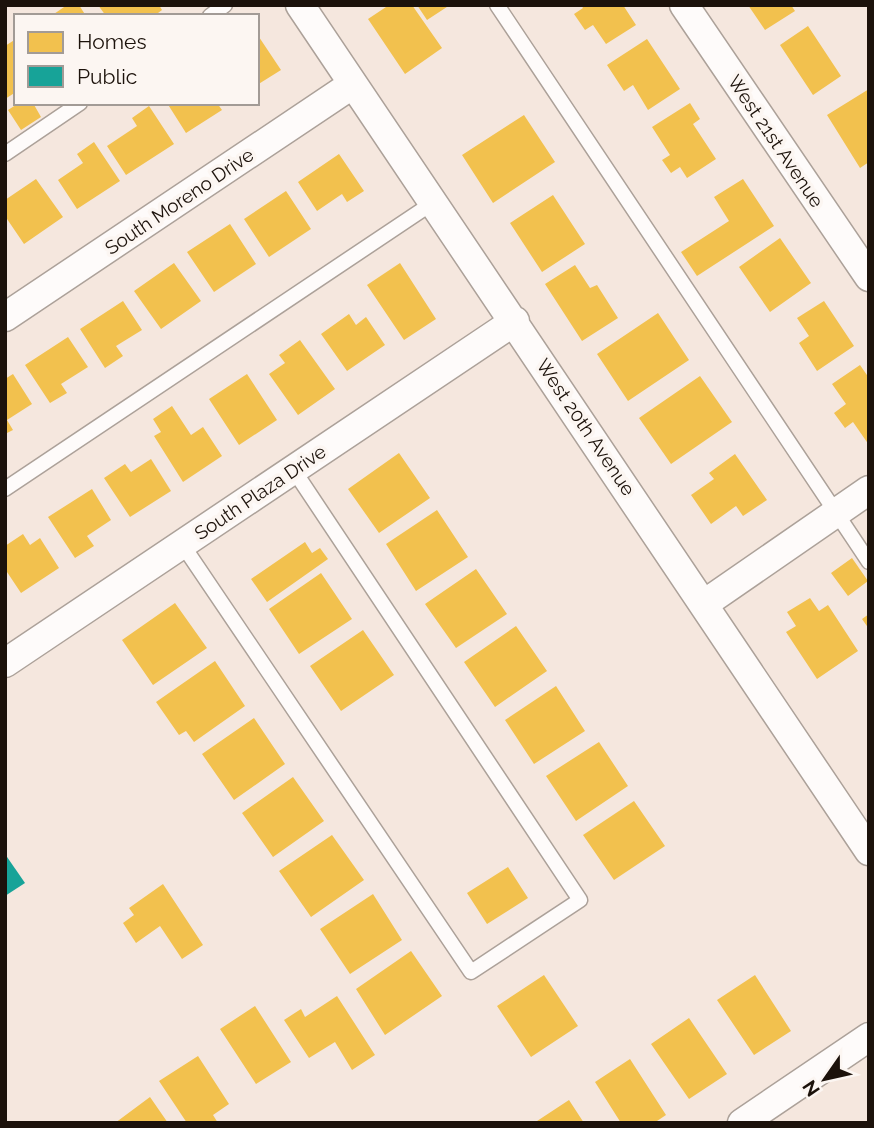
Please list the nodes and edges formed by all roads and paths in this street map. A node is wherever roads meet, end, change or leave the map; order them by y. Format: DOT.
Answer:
graph roads {
  1 [pos="300,5"];
  2 [pos="497,5"];
  3 [pos="684,5"];
  4 [pos="353,84"];
  5 [pos="77,105"];
  6 [pos="5,154"];
  7 [pos="434,202"];
  8 [pos="869,278"];
  9 [pos="5,317"];
  10 [pos="514,321"];
  11 [pos="293,469"];
  12 [pos="5,489"];
  13 [pos="869,490"];
  14 [pos="836,513"];
  15 [pos="181,544"];
  16 [pos="869,562"];
  17 [pos="704,604"];
  18 [pos="5,663"];
  19 [pos="869,851"];
  20 [pos="869,1037"];
  21 [pos="742,1123"];
  1 -- 4 [label="street, West 20th Avenue"];
  2 -- 14 [label="lane"];
  3 -- 8 [label="street, West 21st Avenue"];
  4 -- 7 [label="street, West 20th Avenue"];
  4 -- 9 [label="street, South Moreno Drive"];
  5 -- 6 [label="lane"];
  7 -- 10 [label="street, West 20th Avenue"];
  7 -- 12 [label="lane"];
  10 -- 11 [label="street, South Plaza Drive"];
  10 -- 17 [label="street, West 20th Avenue"];
  11 -- 15 [label="street, South Plaza Drive"];
  11 -- 15 [label="lane"];
  13 -- 14 [label="street"];
  14 -- 16 [label="lane"];
  14 -- 17 [label="street"];
  15 -- 18 [label="street, South Plaza Drive"];
  17 -- 19 [label="street, West 20th Avenue"];
  20 -- 21 [label="street"];
}
